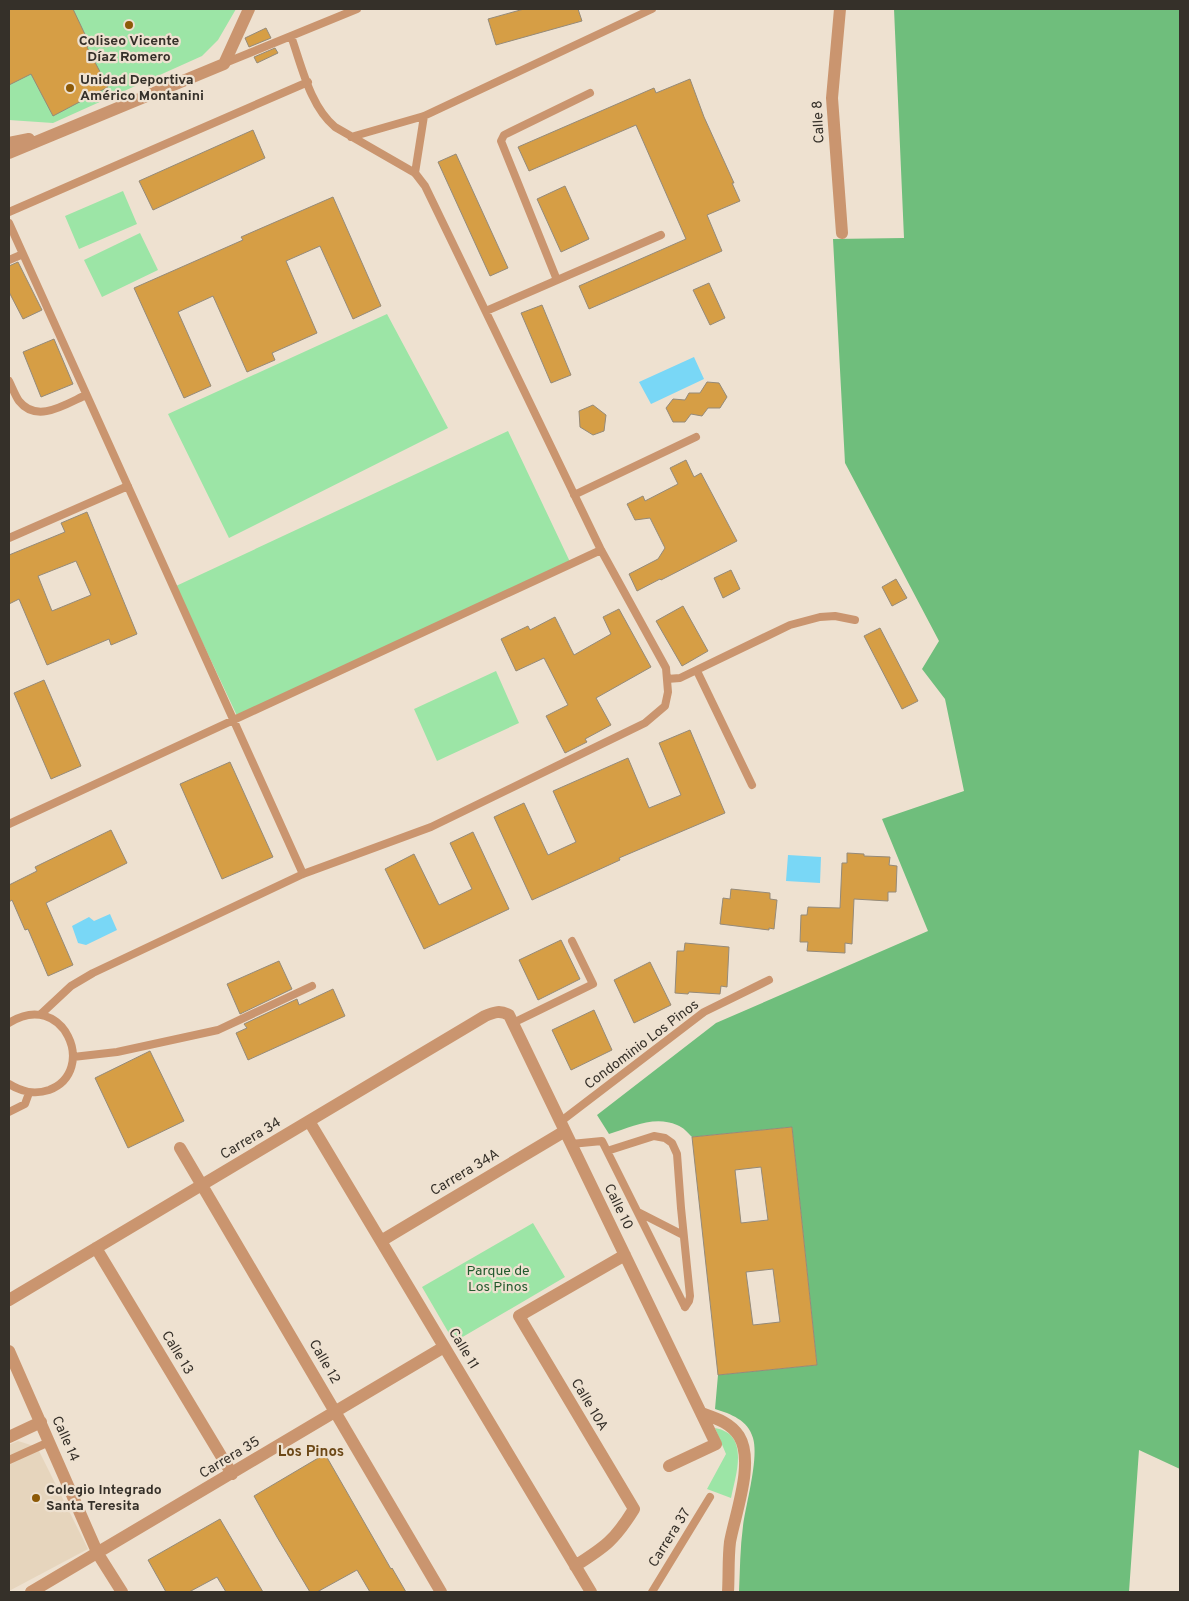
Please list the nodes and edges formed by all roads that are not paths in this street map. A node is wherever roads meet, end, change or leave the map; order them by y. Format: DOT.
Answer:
graph roads {
  1 [pos="249,9"];
  2 [pos="357,9"];
  3 [pos="652,9"];
  4 [pos="840,9"];
  5 [pos="291,36"];
  6 [pos="224,64"];
  7 [pos="308,82"];
  8 [pos="590,93"];
  9 [pos="424,116"];
  10 [pos="56,134"];
  11 [pos="351,137"];
  12 [pos="9,143"];
  13 [pos="9,153"];
  14 [pos="415,173"];
  15 [pos="9,212"];
  16 [pos="9,223"];
  17 [pos="842,233"];
  18 [pos="661,235"];
  19 [pos="23,254"];
  20 [pos="9,260"];
  21 [pos="557,280"];
  22 [pos="486,312"];
  23 [pos="9,381"];
  24 [pos="86,394"];
  25 [pos="696,437"];
  26 [pos="128,486"];
  27 [pos="574,495"];
  28 [pos="9,538"];
  29 [pos="601,550"];
  30 [pos="855,620"];
  31 [pos="697,671"];
  32 [pos="667,679"];
  33 [pos="234,721"];
  34 [pos="752,785"];
  35 [pos="9,824"];
  36 [pos="303,874"];
  37 [pos="572,941"];
  38 [pos="769,980"];
  39 [pos="312,986"];
  40 [pos="41,1014"];
  41 [pos="511,1019"];
  42 [pos="9,1022"];
  43 [pos="73,1057"];
  44 [pos="9,1084"];
  45 [pos="29,1093"];
  46 [pos="9,1112"];
  47 [pos="309,1121"];
  48 [pos="563,1126"];
  49 [pos="571,1144"];
  50 [pos="180,1148"];
  51 [pos="607,1151"];
  52 [pos="202,1185"];
  53 [pos="638,1212"];
  54 [pos="683,1235"];
  55 [pos="381,1242"];
  56 [pos="96,1248"];
  57 [pos="625,1255"];
  58 [pos="9,1300"];
  59 [pos="444,1347"];
  60 [pos="9,1351"];
  61 [pos="336,1412"];
  62 [pos="701,1413"];
  63 [pos="41,1422"];
  64 [pos="9,1436"];
  65 [pos="49,1442"];
  66 [pos="9,1460"];
  67 [pos="669,1466"];
  68 [pos="232,1474"];
  69 [pos="710,1497"];
  70 [pos="98,1554"];
  71 [pos="575,1566"];
  72 [pos="31,1592"];
  73 [pos="122,1592"];
  74 [pos="441,1592"];
  75 [pos="591,1592"];
  76 [pos="652,1592"];
  77 [pos="728,1592"];
  1 -- 6 [label="street"];
  2 -- 5 [label="lane"];
  3 -- 9 [label="lane"];
  4 -- 17 [label="street, Calle 8"];
  5 -- 6 [label="lane"];
  5 -- 7 [label="lane"];
  6 -- 10 [label="street"];
  7 -- 11 [label="lane"];
  7 -- 15 [label="lane"];
  8 -- 21 [label="lane"];
  9 -- 11 [label="lane"];
  9 -- 14 [label="lane"];
  10 -- 12 [label="street"];
  10 -- 13 [label="street"];
  11 -- 14 [label="lane"];
  14 -- 22 [label="lane"];
  16 -- 19 [label="lane"];
  18 -- 21 [label="lane"];
  19 -- 20 [label="lane"];
  19 -- 24 [label="lane"];
  21 -- 22 [label="lane"];
  22 -- 27 [label="lane"];
  23 -- 24 [label="lane"];
  24 -- 26 [label="lane"];
  25 -- 27 [label="lane"];
  26 -- 28 [label="lane"];
  26 -- 33 [label="lane"];
  27 -- 29 [label="lane"];
  29 -- 32 [label="lane"];
  29 -- 33 [label="lane"];
  30 -- 31 [label="lane"];
  31 -- 32 [label="lane"];
  31 -- 34 [label="lane"];
  32 -- 36 [label="lane"];
  33 -- 35 [label="lane"];
  33 -- 36 [label="lane"];
  36 -- 40 [label="lane"];
  37 -- 41 [label="lane"];
  38 -- 48 [label="lane, Condominio Los Pinos"];
  39 -- 43 [label="lane"];
  40 -- 42 [label="lane"];
  40 -- 43 [label="lane"];
  41 -- 47 [label="street, Carrera 34"];
  41 -- 48 [label="street, Calle 10"];
  43 -- 45 [label="lane"];
  44 -- 45 [label="lane"];
  45 -- 46 [label="lane"];
  47 -- 52 [label="street, Carrera 34"];
  47 -- 55 [label="street, Calle 11"];
  48 -- 49 [label="street, Calle 10"];
  48 -- 55 [label="street, Carrera 34A"];
  49 -- 51 [label="lane"];
  49 -- 57 [label="street, Calle 10"];
  50 -- 52 [label="street, Calle 12"];
  51 -- 53 [label="lane"];
  51 -- 54 [label="lane"];
  52 -- 56 [label="street, Carrera 34"];
  52 -- 61 [label="street, Calle 12"];
  53 -- 54 [label="lane"];
  53 -- 54 [label="lane"];
  55 -- 59 [label="street, Calle 11"];
  56 -- 58 [label="street, Carrera 34"];
  56 -- 68 [label="street, Calle 13"];
  57 -- 62 [label="street, Calle 10"];
  57 -- 71 [label="street, Calle 10A"];
  59 -- 61 [label="street, Carrera 35"];
  59 -- 71 [label="street, Calle 11"];
  60 -- 63 [label="street, Calle 14"];
  61 -- 68 [label="street, Carrera 35"];
  61 -- 74 [label="street, Calle 12"];
  62 -- 67 [label="street, Calle 10"];
  62 -- 77 [label="street"];
  63 -- 64 [label="street"];
  63 -- 65 [label="street, Calle 14"];
  65 -- 66 [label="lane"];
  65 -- 70 [label="street, Calle 14"];
  68 -- 70 [label="street, Carrera 35"];
  69 -- 76 [label="lane, Carrera 37"];
  70 -- 72 [label="street, Carrera 35"];
  70 -- 73 [label="street, Calle 14"];
  71 -- 75 [label="street, Calle 11"];
}
